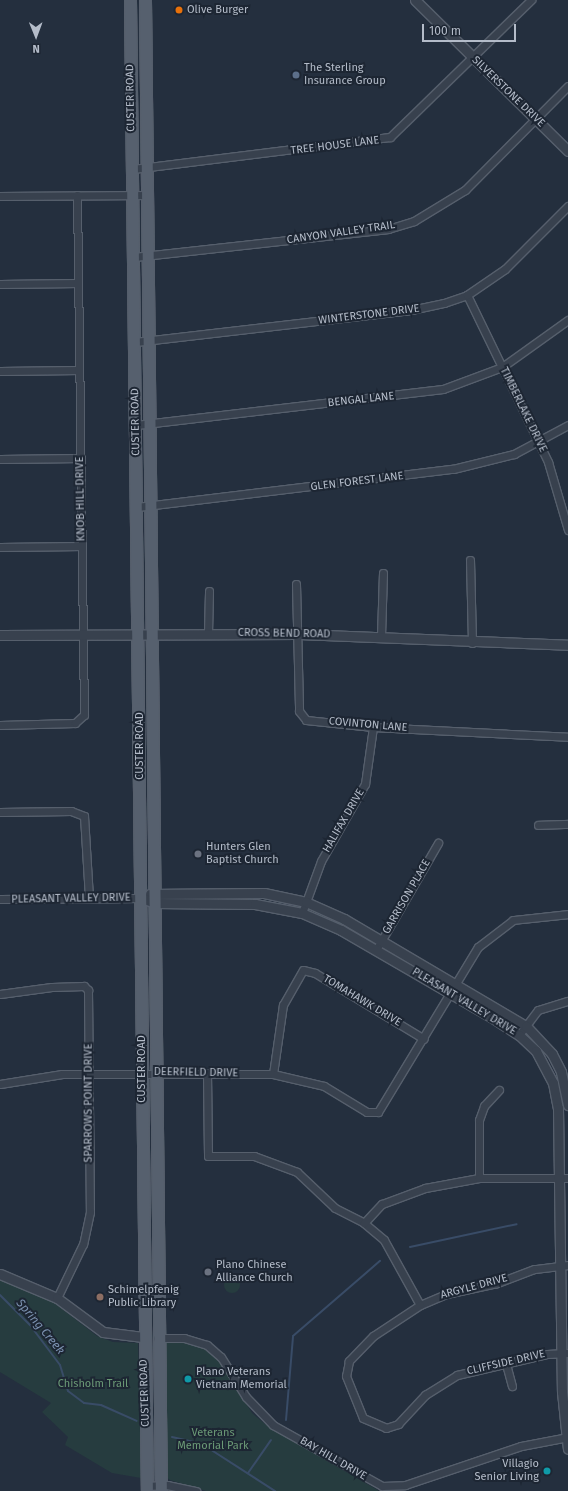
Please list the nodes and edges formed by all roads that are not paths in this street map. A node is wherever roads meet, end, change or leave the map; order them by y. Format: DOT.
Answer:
graph roads {
  1 [pos="130,0"];
  2 [pos="145,0"];
  3 [pos="415,0"];
  4 [pos="531,0"];
  5 [pos="473,59"];
  6 [pos="568,86"];
  7 [pos="536,119"];
  8 [pos="568,151"];
  9 [pos="132,169"];
  10 [pos="147,169"];
  11 [pos="77,195"];
  12 [pos="147,195"];
  13 [pos="0,196"];
  14 [pos="132,196"];
  15 [pos="568,206"];
  16 [pos="134,257"];
  17 [pos="148,257"];
  18 [pos="78,283"];
  19 [pos="0,284"];
  20 [pos="467,295"];
  21 [pos="568,320"];
  22 [pos="149,341"];
  23 [pos="135,342"];
  24 [pos="502,367"];
  25 [pos="79,370"];
  26 [pos="0,371"];
  27 [pos="150,423"];
  28 [pos="136,425"];
  29 [pos="568,425"];
  30 [pos="539,442"];
  31 [pos="81,458"];
  32 [pos="0,459"];
  33 [pos="151,506"];
  34 [pos="137,507"];
  35 [pos="568,530"];
  36 [pos="82,546"];
  37 [pos="0,547"];
  38 [pos="470,560"];
  39 [pos="383,573"];
  40 [pos="296,584"];
  41 [pos="209,592"];
  42 [pos="208,633"];
  43 [pos="83,634"];
  44 [pos="139,634"];
  45 [pos="153,634"];
  46 [pos="299,634"];
  47 [pos="0,635"];
  48 [pos="381,636"];
  49 [pos="472,643"];
  50 [pos="568,645"];
  51 [pos="0,725"];
  52 [pos="373,727"];
  53 [pos="568,737"];
  54 [pos="0,812"];
  55 [pos="568,824"];
  56 [pos="538,825"];
  57 [pos="438,843"];
  58 [pos="242,892"];
  59 [pos="89,898"];
  60 [pos="142,898"];
  61 [pos="155,898"];
  62 [pos="0,899"];
  63 [pos="306,902"];
  64 [pos="242,903"];
  65 [pos="302,913"];
  66 [pos="568,914"];
  67 [pos="382,941"];
  68 [pos="376,950"];
  69 [pos="457,985"];
  70 [pos="0,994"];
  71 [pos="452,995"];
  72 [pos="568,1001"];
  73 [pos="526,1026"];
  74 [pos="519,1035"];
  75 [pos="424,1039"];
  76 [pos="156,1072"];
  77 [pos="142,1073"];
  78 [pos="207,1073"];
  79 [pos="88,1074"];
  80 [pos="273,1074"];
  81 [pos="0,1084"];
  82 [pos="499,1090"];
  83 [pos="556,1091"];
  84 [pos="567,1091"];
  85 [pos="568,1105"];
  86 [pos="479,1178"];
  87 [pos="563,1178"];
  88 [pos="364,1223"];
  89 [pos="564,1266"];
  90 [pos="0,1274"];
  91 [pos="56,1298"];
  92 [pos="420,1305"];
  93 [pos="143,1337"];
  94 [pos="157,1338"];
  95 [pos="565,1353"];
  96 [pos="506,1364"];
  97 [pos="512,1386"];
  98 [pos="392,1427"];
  99 [pos="567,1437"];
  100 [pos="568,1449"];
  101 [pos="147,1488"];
  102 [pos="161,1488"];
  103 [pos="196,1491"];
  1 -- 9 [label="main road, CUSTER ROAD"];
  2 -- 10 [label="main road, CUSTER ROAD"];
  3 -- 5 [label="street, SILVERSTONE DRIVE"];
  4 -- 5 [label="street, TREE HOUSE LANE"];
  5 -- 7 [label="street, SILVERSTONE DRIVE"];
  5 -- 10 [label="street, TREE HOUSE LANE"];
  6 -- 7 [label="street, CANYON VALLEY TRAIL"];
  7 -- 8 [label="street, SILVERSTONE DRIVE"];
  7 -- 17 [label="street, CANYON VALLEY TRAIL"];
  9 -- 10 [label="street, TREE HOUSE LANE"];
  9 -- 14 [label="main road, CUSTER ROAD"];
  10 -- 12 [label="main road, CUSTER ROAD"];
  11 -- 13 [label="street"];
  11 -- 14 [label="street"];
  11 -- 18 [label="street, KNOB HILL DRIVE"];
  12 -- 14 [label="street"];
  12 -- 17 [label="main road, CUSTER ROAD"];
  14 -- 16 [label="main road, CUSTER ROAD"];
  15 -- 20 [label="street, WINTERSTONE DRIVE"];
  16 -- 17 [label="street, CANYON VALLEY TRAIL"];
  16 -- 23 [label="main road, CUSTER ROAD"];
  17 -- 22 [label="main road, CUSTER ROAD"];
  18 -- 19 [label="street"];
  18 -- 25 [label="street, KNOB HILL DRIVE"];
  20 -- 22 [label="street, WINTERSTONE DRIVE"];
  20 -- 24 [label="street, TIMBERLAKE DRIVE"];
  21 -- 24 [label="street, BENGAL LANE"];
  22 -- 23 [label="street, WINTERSTONE DRIVE"];
  22 -- 27 [label="main road, CUSTER ROAD"];
  23 -- 28 [label="main road, CUSTER ROAD"];
  24 -- 27 [label="street, BENGAL LANE"];
  24 -- 30 [label="street, TIMBERLAKE DRIVE"];
  25 -- 26 [label="street"];
  25 -- 31 [label="street, KNOB HILL DRIVE"];
  27 -- 28 [label="street, BENGAL LANE"];
  27 -- 33 [label="main road, CUSTER ROAD"];
  28 -- 34 [label="main road, CUSTER ROAD"];
  29 -- 30 [label="street, GLEN FOREST LANE"];
  30 -- 33 [label="street, GLEN FOREST LANE"];
  30 -- 35 [label="street, TIMBERLAKE DRIVE"];
  31 -- 32 [label="street"];
  31 -- 36 [label="street, KNOB HILL DRIVE"];
  33 -- 34 [label="street, GLEN FOREST LANE"];
  33 -- 45 [label="main road, CUSTER ROAD"];
  34 -- 44 [label="main road, CUSTER ROAD"];
  36 -- 37 [label="street"];
  36 -- 43 [label="street, KNOB HILL DRIVE"];
  38 -- 49 [label="street"];
  39 -- 48 [label="street"];
  40 -- 46 [label="street, COVINTON LANE"];
  41 -- 42 [label="street"];
  42 -- 45 [label="street, CROSS BEND ROAD"];
  42 -- 46 [label="street, CROSS BEND ROAD"];
  43 -- 44 [label="street, CROSS BEND ROAD"];
  43 -- 47 [label="street, CROSS BEND ROAD"];
  43 -- 51 [label="street, KNOB HILL DRIVE"];
  44 -- 45 [label="street, CROSS BEND ROAD"];
  44 -- 60 [label="main road, CUSTER ROAD"];
  45 -- 61 [label="main road, CUSTER ROAD"];
  46 -- 48 [label="street, CROSS BEND ROAD"];
  46 -- 52 [label="street, COVINTON LANE"];
  48 -- 49 [label="street, CROSS BEND ROAD"];
  49 -- 50 [label="street, CROSS BEND ROAD"];
  52 -- 53 [label="street, COVINTON LANE"];
  52 -- 63 [label="street, HALIFAX DRIVE"];
  54 -- 59 [label="street"];
  55 -- 56 [label="street"];
  57 -- 67 [label="street, GARRISON PLACE"];
  58 -- 61 [label="street, PLEASANT VALLEY DRIVE"];
  58 -- 63 [label="street, PLEASANT VALLEY DRIVE"];
  58 -- 64 [label="street"];
  59 -- 60 [label="street, PLEASANT VALLEY DRIVE"];
  59 -- 62 [label="street, PLEASANT VALLEY DRIVE"];
  60 -- 61 [label="street, PLEASANT VALLEY DRIVE"];
  60 -- 77 [label="main road, CUSTER ROAD"];
  61 -- 64 [label="street, PLEASANT VALLEY DRIVE"];
  61 -- 76 [label="main road, CUSTER ROAD"];
  63 -- 65 [label="street, HALIFAX DRIVE"];
  63 -- 67 [label="street, PLEASANT VALLEY DRIVE"];
  64 -- 65 [label="street, PLEASANT VALLEY DRIVE"];
  65 -- 68 [label="street, PLEASANT VALLEY DRIVE"];
  66 -- 69 [label="street"];
  67 -- 68 [label="street, GARRISON PLACE"];
  67 -- 69 [label="street, PLEASANT VALLEY DRIVE"];
  68 -- 71 [label="street, PLEASANT VALLEY DRIVE"];
  69 -- 71 [label="street"];
  69 -- 73 [label="street, PLEASANT VALLEY DRIVE"];
  70 -- 79 [label="street, SPARROWS POINT DRIVE"];
  71 -- 74 [label="street, PLEASANT VALLEY DRIVE"];
  71 -- 75 [label="street"];
  72 -- 73 [label="street"];
  73 -- 74 [label="street"];
  73 -- 84 [label="street, PLEASANT VALLEY DRIVE"];
  74 -- 83 [label="street, PLEASANT VALLEY DRIVE"];
  75 -- 80 [label="street, DEERFIELD DRIVE"];
  75 -- 80 [label="street, TOMAHAWK DRIVE"];
  76 -- 77 [label="street, DEERFIELD DRIVE"];
  76 -- 78 [label="street, DEERFIELD DRIVE"];
  76 -- 94 [label="main road, CUSTER ROAD"];
  77 -- 79 [label="street, DEERFIELD DRIVE"];
  77 -- 93 [label="main road, CUSTER ROAD"];
  78 -- 80 [label="street, DEERFIELD DRIVE"];
  78 -- 88 [label="street"];
  79 -- 81 [label="street, DEERFIELD DRIVE"];
  79 -- 91 [label="street, SPARROWS POINT DRIVE"];
  82 -- 86 [label="street"];
  83 -- 84 [label="street"];
  83 -- 87 [label="street, PLEASANT VALLEY DRIVE"];
  84 -- 85 [label="street, PLEASANT VALLEY DRIVE"];
  86 -- 87 [label="street"];
  86 -- 88 [label="street"];
  87 -- 89 [label="street, PLEASANT VALLEY DRIVE"];
  88 -- 92 [label="street"];
  89 -- 92 [label="street, ARGYLE DRIVE"];
  89 -- 95 [label="street, PLEASANT VALLEY DRIVE"];
  90 -- 91 [label="street"];
  91 -- 93 [label="street"];
  92 -- 98 [label="street, ARGYLE DRIVE"];
  93 -- 94 [label="main road"];
  93 -- 101 [label="main road, CUSTER ROAD"];
  94 -- 99 [label="street, BAY HILL DRIVE"];
  94 -- 102 [label="main road, CUSTER ROAD"];
  95 -- 96 [label="street, CLIFFSIDE DRIVE"];
  95 -- 99 [label="street, PLEASANT VALLEY DRIVE"];
  96 -- 97 [label="street"];
  96 -- 98 [label="street, CLIFFSIDE DRIVE"];
  99 -- 100 [label="street, PLEASANT VALLEY DRIVE"];
  101 -- 102 [label="street"];
  102 -- 103 [label="street"];
}
